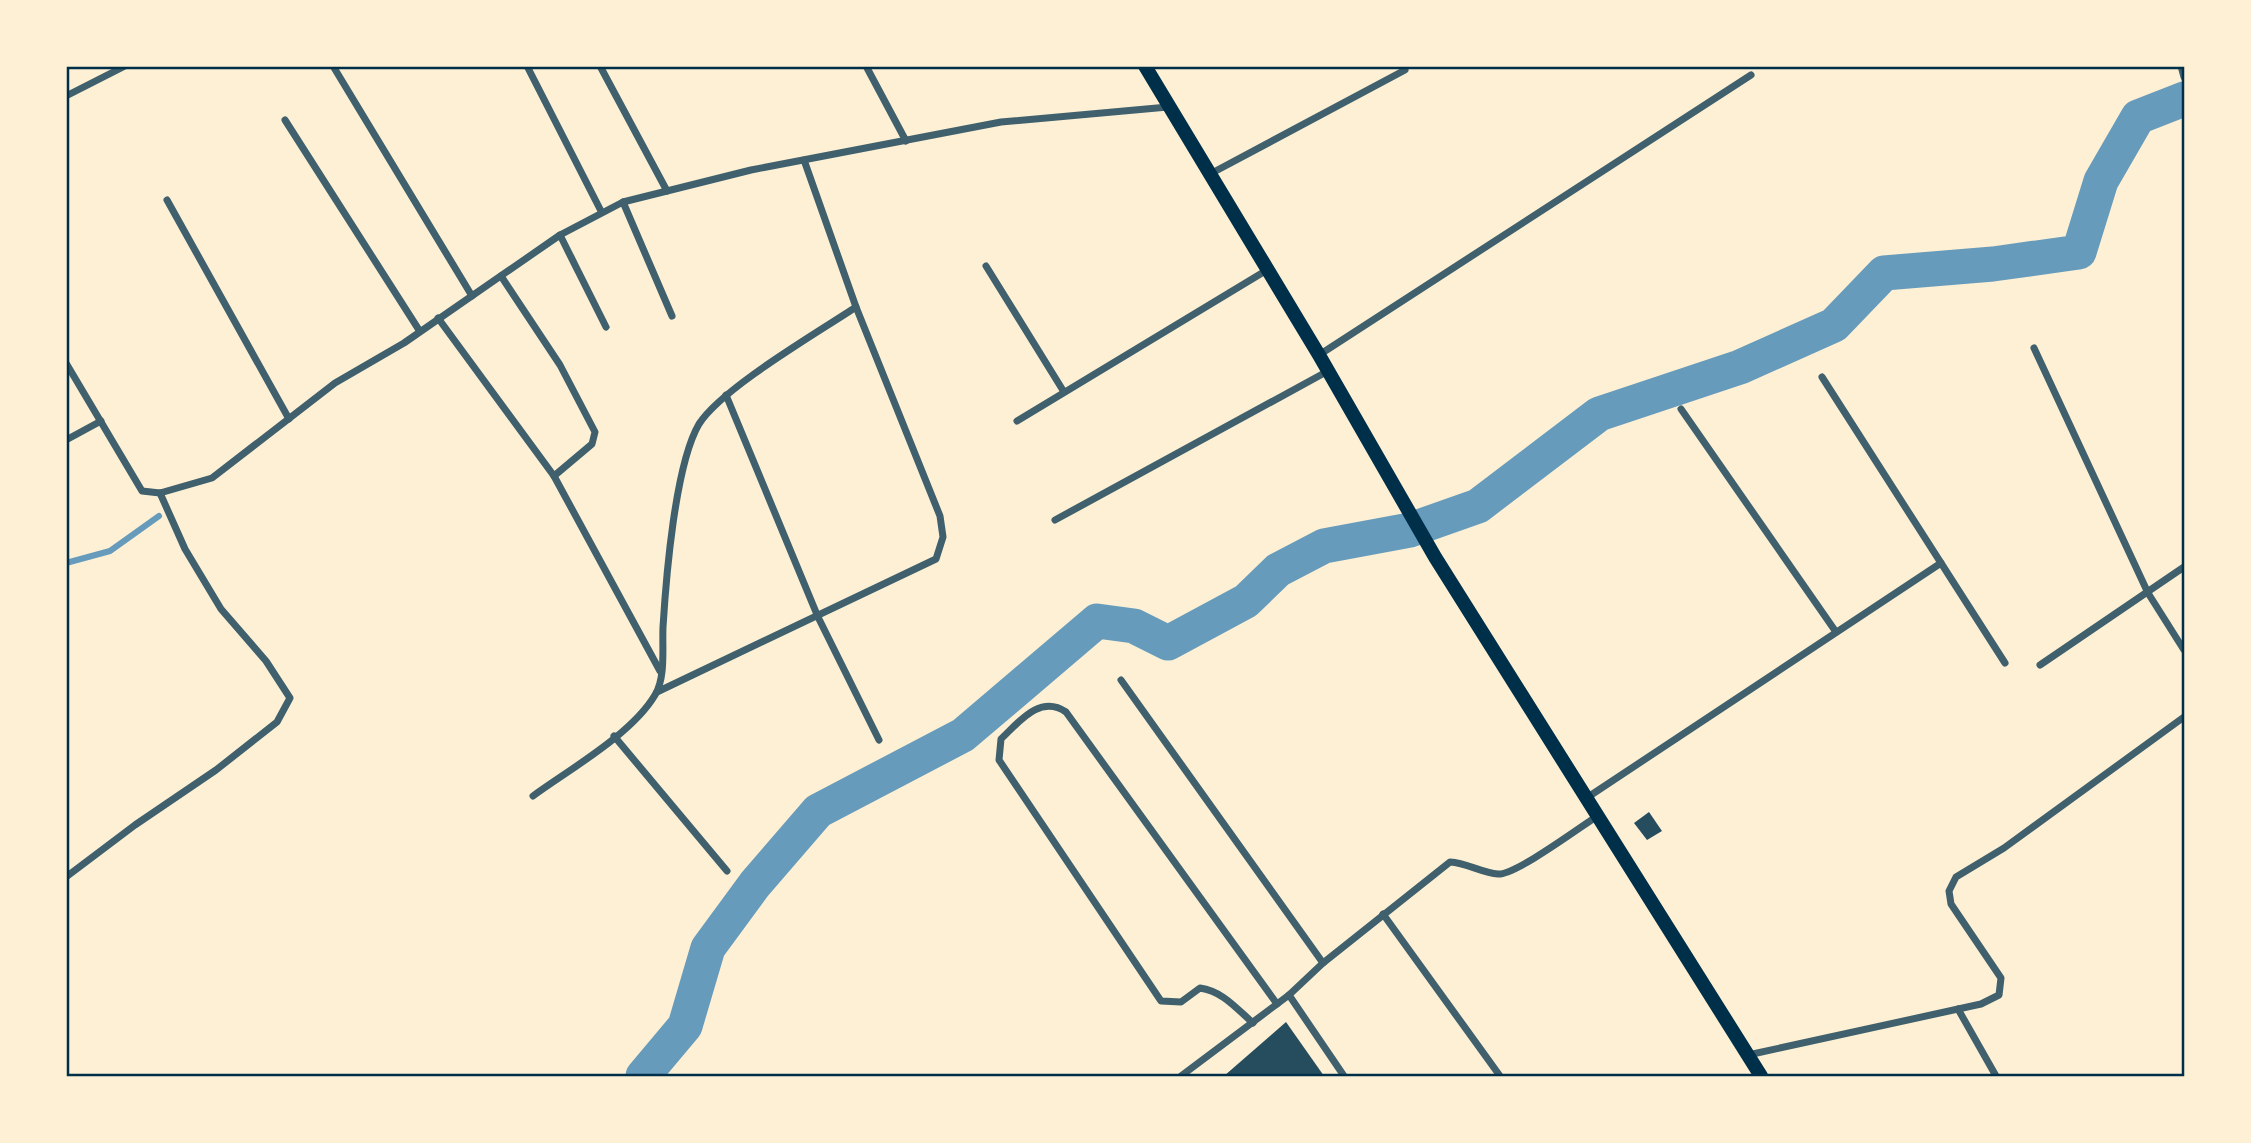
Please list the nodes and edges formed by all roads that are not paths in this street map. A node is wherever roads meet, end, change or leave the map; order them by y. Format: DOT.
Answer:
graph roads {
  1 [pos="125,66"];
  2 [pos="334,66"];
  3 [pos="527,66"];
  4 [pos="600,66"];
  5 [pos="866,66"];
  6 [pos="1145,66"];
  7 [pos="2181,66"];
  8 [pos="1405,70"];
  9 [pos="1751,75"];
  10 [pos="2185,77"];
  11 [pos="66,96"];
  12 [pos="1168,107"];
  13 [pos="285,120"];
  14 [pos="906,141"];
  15 [pos="804,160"];
  16 [pos="1209,175"];
  17 [pos="667,191"];
  18 [pos="167,200"];
  19 [pos="623,202"];
  20 [pos="601,211"];
  21 [pos="560,235"];
  22 [pos="986,266"];
  23 [pos="1267,270"];
  24 [pos="501,276"];
  25 [pos="472,296"];
  26 [pos="856,307"];
  27 [pos="672,316"];
  28 [pos="438,318"];
  29 [pos="606,327"];
  30 [pos="419,330"];
  31 [pos="2034,348"];
  32 [pos="1320,355"];
  33 [pos="66,363"];
  34 [pos="1329,370"];
  35 [pos="1822,377"];
  36 [pos="1065,392"];
  37 [pos="726,395"];
  38 [pos="1681,409"];
  39 [pos="289,419"];
  40 [pos="101,421"];
  41 [pos="1017,421"];
  42 [pos="66,440"];
  43 [pos="554,476"];
  44 [pos="160,493"];
  45 [pos="1055,520"];
  46 [pos="1941,563"];
  47 [pos="2185,567"];
  48 [pos="2148,593"];
  49 [pos="818,617"];
  50 [pos="1836,632"];
  51 [pos="2185,649"];
  52 [pos="2004,663"];
  53 [pos="2040,664"];
  54 [pos="661,672"];
  55 [pos="1121,680"];
  56 [pos="657,692"];
  57 [pos="2185,717"];
  58 [pos="614,736"];
  59 [pos="880,740"];
  60 [pos="533,796"];
  61 [pos="1588,797"];
  62 [pos="1599,815"];
  63 [pos="727,871"];
  64 [pos="66,877"];
  65 [pos="1383,914"];
  66 [pos="1323,963"];
  67 [pos="1289,995"];
  68 [pos="1277,1004"];
  69 [pos="1958,1009"];
  70 [pos="1252,1023"];
  71 [pos="1748,1055"];
  72 [pos="1181,1076"];
  73 [pos="1344,1076"];
  74 [pos="1500,1076"];
  75 [pos="1761,1076"];
  76 [pos="1996,1076"];
  1 -- 11 [label="street"];
  2 -- 25 [label="street"];
  3 -- 20 [label="street"];
  4 -- 17 [label="street"];
  5 -- 14 [label="street"];
  6 -- 12 [label="main road"];
  7 -- 10 [label="street"];
  8 -- 16 [label="street"];
  9 -- 32 [label="street"];
  12 -- 14 [label="street"];
  12 -- 16 [label="main road"];
  13 -- 30 [label="street"];
  14 -- 15 [label="street"];
  15 -- 17 [label="street"];
  15 -- 26 [label="street"];
  16 -- 23 [label="main road"];
  17 -- 19 [label="street"];
  18 -- 39 [label="street"];
  19 -- 20 [label="street"];
  19 -- 27 [label="street"];
  20 -- 21 [label="street"];
  21 -- 24 [label="street"];
  21 -- 29 [label="street"];
  22 -- 36 [label="street"];
  23 -- 32 [label="main road"];
  23 -- 36 [label="street"];
  24 -- 25 [label="street"];
  24 -- 43 [label="street"];
  25 -- 28 [label="street"];
  26 -- 37 [label="street"];
  26 -- 49 [label="street"];
  28 -- 30 [label="street"];
  28 -- 43 [label="street"];
  30 -- 39 [label="street"];
  31 -- 48 [label="street"];
  32 -- 34 [label="main road"];
  33 -- 40 [label="street"];
  34 -- 45 [label="street"];
  34 -- 61 [label="main road"];
  35 -- 46 [label="street"];
  36 -- 41 [label="street"];
  37 -- 49 [label="street"];
  37 -- 54 [label="street"];
  38 -- 50 [label="street"];
  39 -- 44 [label="street"];
  40 -- 42 [label="street"];
  40 -- 44 [label="street"];
  43 -- 54 [label="street"];
  44 -- 64 [label="street"];
  46 -- 50 [label="street"];
  46 -- 52 [label="street"];
  47 -- 48 [label="street"];
  48 -- 51 [label="street"];
  48 -- 53 [label="street"];
  49 -- 56 [label="street"];
  49 -- 59 [label="street"];
  50 -- 61 [label="street"];
  54 -- 56 [label="street"];
  55 -- 66 [label="street"];
  56 -- 58 [label="street"];
  57 -- 69 [label="street"];
  58 -- 60 [label="street"];
  58 -- 63 [label="street"];
  61 -- 62 [label="main road"];
  62 -- 65 [label="street"];
  62 -- 71 [label="main road"];
  65 -- 66 [label="street"];
  65 -- 74 [label="street"];
  66 -- 67 [label="street"];
  67 -- 68 [label="street"];
  67 -- 73 [label="street"];
  68 -- 70 [label="street"];
  68 -- 70 [label="street"];
  69 -- 71 [label="street"];
  69 -- 76 [label="street"];
  70 -- 72 [label="street"];
  71 -- 75 [label="main road"];
}
